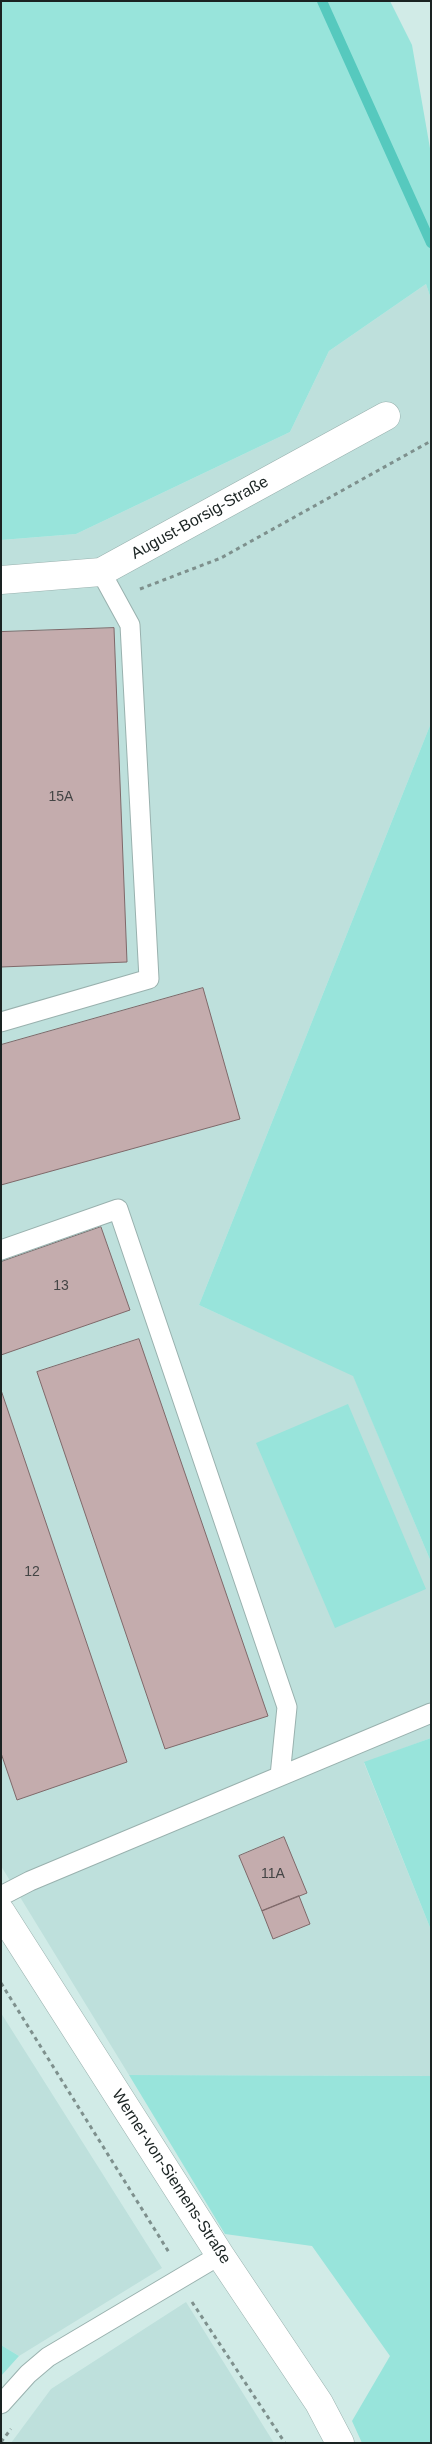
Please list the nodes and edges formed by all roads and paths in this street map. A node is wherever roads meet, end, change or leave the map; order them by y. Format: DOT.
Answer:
graph roads {
  1 [pos="386,416"];
  2 [pos="102,572"];
  3 [pos="1,580"];
  4 [pos="1,1022"];
  5 [pos="1,1250"];
  6 [pos="431,1713"];
  7 [pos="280,1776"];
  8 [pos="1,1896"];
  9 [pos="1,1912"];
  10 [pos="1,1983"];
  11 [pos="220,2255"];
  12 [pos="185,2276"];
  13 [pos="1,2404"];
  14 [pos="284,2443"];
  15 [pos="340,2443"];
  1 -- 2 [label="street, August-Borsig-Straße"];
  2 -- 3 [label="street, August-Borsig-Straße"];
  2 -- 4 [label="lane"];
  5 -- 7 [label="lane"];
  6 -- 7 [label="lane"];
  7 -- 8 [label="lane"];
  9 -- 11 [label="street, Werner-von-Siemens-Straße"];
  10 -- 12 [label="path"];
  11 -- 12 [label="lane"];
  11 -- 15 [label="street, Werner-von-Siemens-Straße"];
  12 -- 13 [label="lane"];
  12 -- 14 [label="path"];
}
